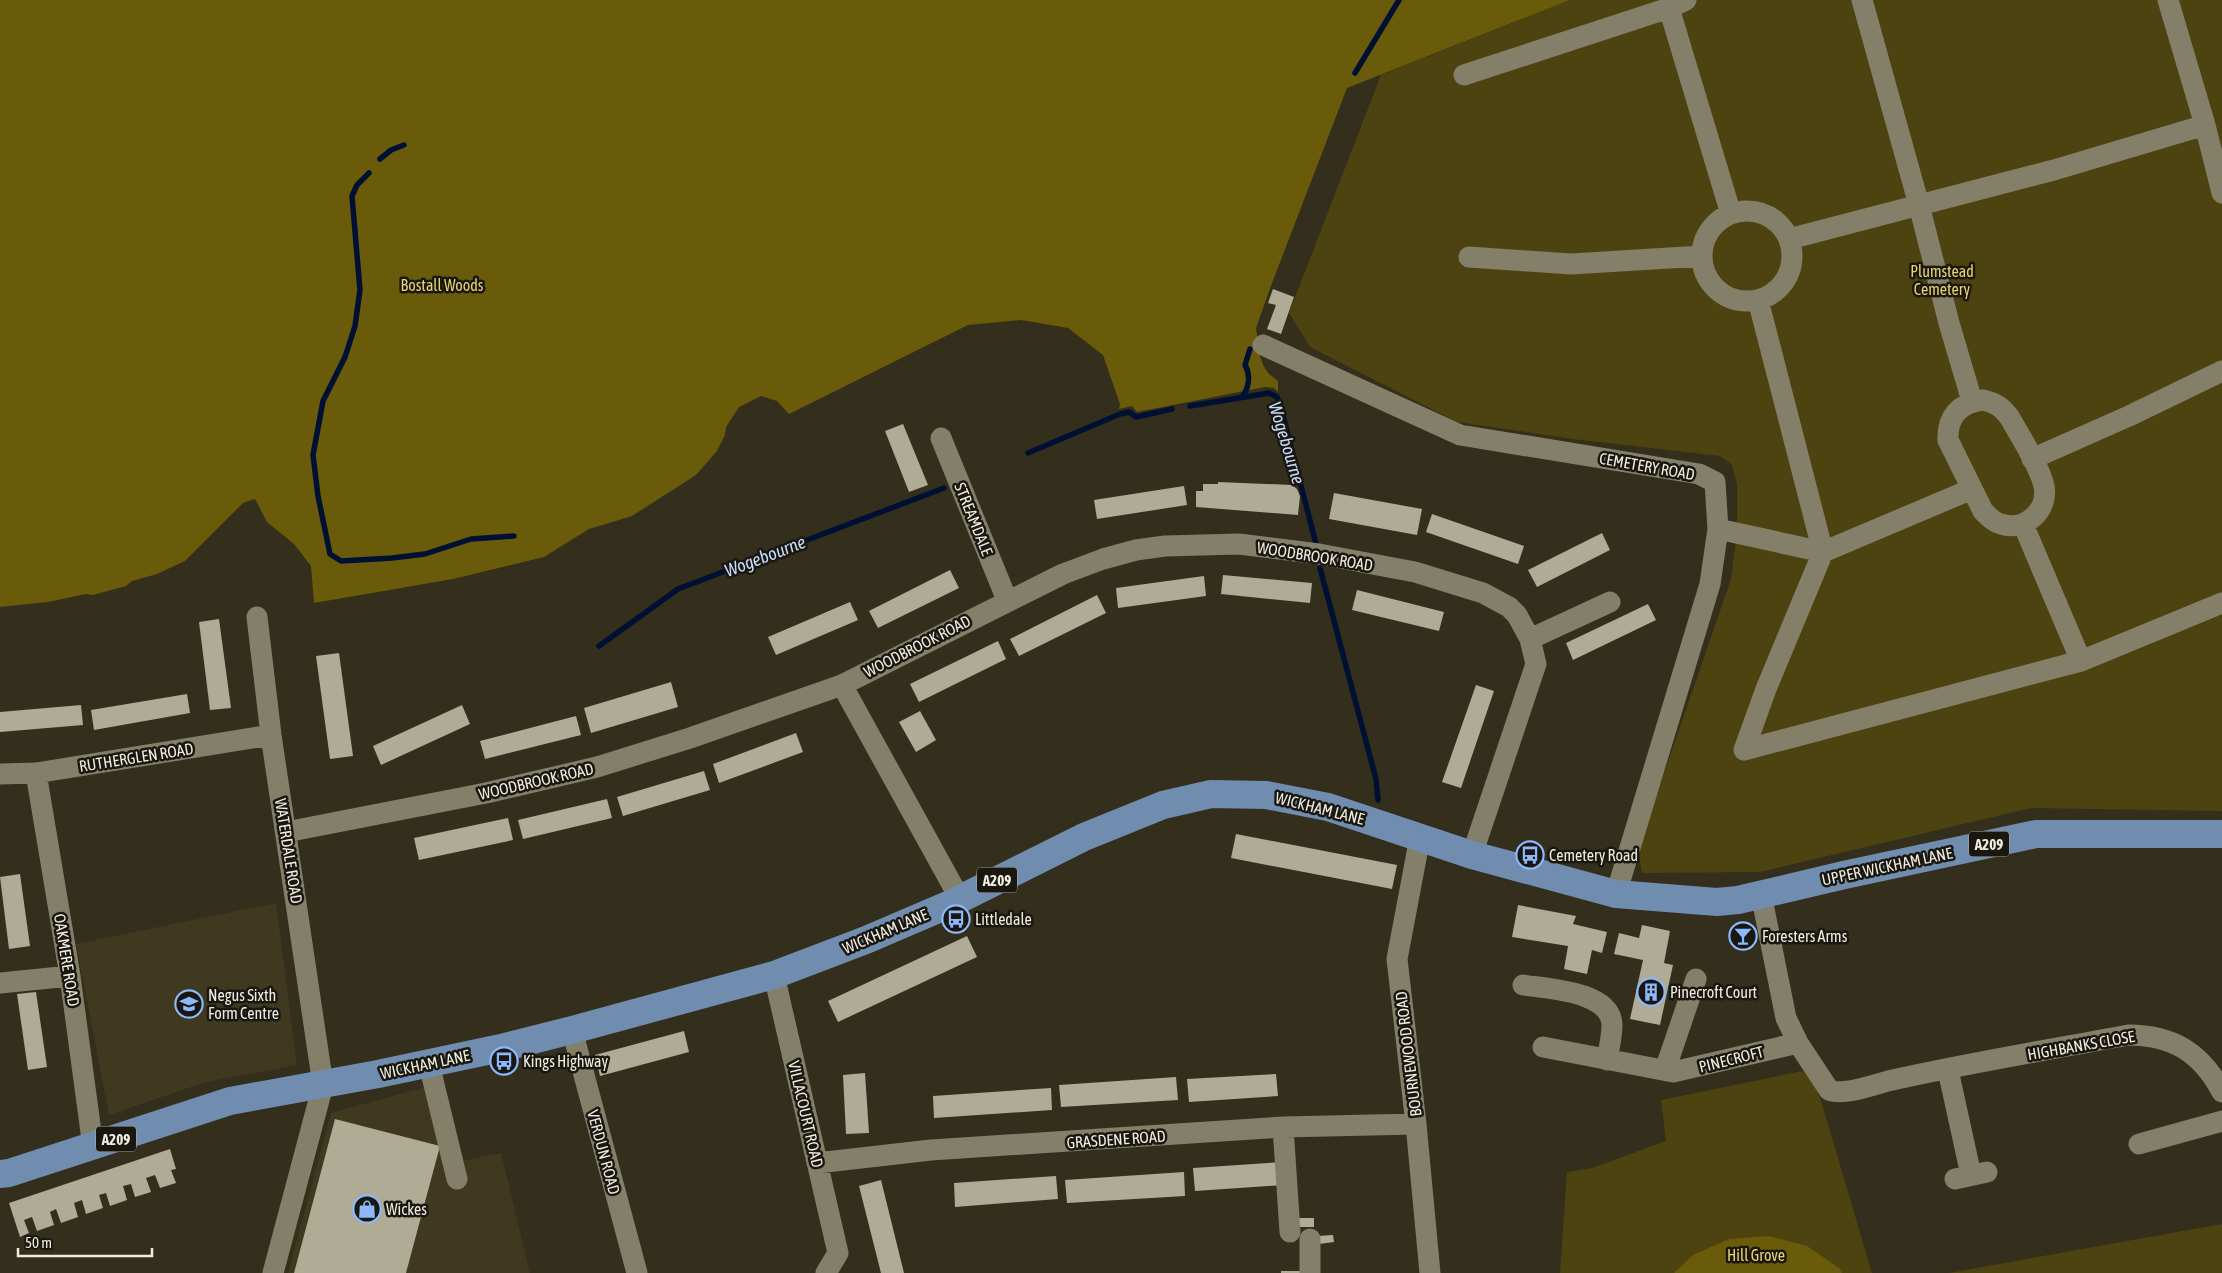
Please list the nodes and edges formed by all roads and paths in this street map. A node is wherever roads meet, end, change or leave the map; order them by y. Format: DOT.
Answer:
graph roads {
  1 [pos="1862,0"];
  2 [pos="2168,0"];
  3 [pos="1677,4"];
  4 [pos="1464,75"];
  5 [pos="2205,125"];
  6 [pos="2222,193"];
  7 [pos="1919,205"];
  8 [pos="1731,214"];
  9 [pos="1789,239"];
  10 [pos="1702,256"];
  11 [pos="1470,257"];
  12 [pos="1758,300"];
  13 [pos="1263,345"];
  14 [pos="2222,371"];
  15 [pos="1972,401"];
  16 [pos="941,438"];
  17 [pos="2032,459"];
  18 [pos="1972,489"];
  19 [pos="2023,524"];
  20 [pos="1718,529"];
  21 [pos="1823,552"];
  22 [pos="1007,600"];
  23 [pos="1610,602"];
  24 [pos="2222,603"];
  25 [pos="257,617"];
  26 [pos="1530,639"];
  27 [pos="2082,661"];
  28 [pos="842,685"];
  29 [pos="271,735"];
  30 [pos="36,773"];
  31 [pos="0,774"];
  32 [pos="286,832"];
  33 [pos="2222,834"];
  34 [pos="1420,837"];
  35 [pos="1472,855"];
  36 [pos="1616,894"];
  37 [pos="1761,894"];
  38 [pos="960,899"];
  39 [pos="774,975"];
  40 [pos="70,976"];
  41 [pos="1696,979"];
  42 [pos="0,983"];
  43 [pos="1523,985"];
  44 [pos="572,1030"];
  45 [pos="1798,1043"];
  46 [pos="1543,1047"];
  47 [pos="1607,1060"];
  48 [pos="429,1064"];
  49 [pos="1665,1070"];
  50 [pos="1948,1070"];
  51 [pos="323,1085"];
  52 [pos="2222,1092"];
  53 [pos="2222,1121"];
  54 [pos="1416,1124"];
  55 [pos="1283,1127"];
  56 [pos="2138,1144"];
  57 [pos="93,1147"];
  58 [pos="817,1163"];
  59 [pos="0,1174"];
  60 [pos="1971,1175"];
  61 [pos="457,1179"];
  62 [pos="1290,1232"];
  63 [pos="1310,1239"];
  64 [pos="840,1263"];
  65 [pos="273,1273"];
  66 [pos="638,1273"];
  67 [pos="826,1273"];
  68 [pos="1310,1273"];
  69 [pos="1430,1273"];
  1 -- 7 [label="street"];
  2 -- 5 [label="street"];
  3 -- 4 [label="street"];
  3 -- 8 [label="street"];
  5 -- 6 [label="street"];
  5 -- 7 [label="street"];
  7 -- 9 [label="street"];
  7 -- 15 [label="street"];
  8 -- 9 [label="street"];
  8 -- 10 [label="street"];
  9 -- 12 [label="street"];
  10 -- 11 [label="street"];
  10 -- 12 [label="street"];
  12 -- 21 [label="street"];
  13 -- 20 [label="street, CEMETERY ROAD"];
  14 -- 17 [label="street"];
  15 -- 17 [label="street"];
  15 -- 18 [label="street"];
  16 -- 22 [label="street, STREAMDALE"];
  17 -- 19 [label="street"];
  18 -- 19 [label="street"];
  18 -- 21 [label="street"];
  19 -- 27 [label="street"];
  20 -- 21 [label="street"];
  20 -- 36 [label="street, CEMETERY ROAD"];
  21 -- 27 [label="street"];
  22 -- 26 [label="street, WOODBROOK ROAD"];
  22 -- 28 [label="street, WOODBROOK ROAD"];
  23 -- 26 [label="street"];
  24 -- 27 [label="street"];
  25 -- 29 [label="street, WATERDALE ROAD"];
  26 -- 35 [label="street, WOODBROOK ROAD"];
  28 -- 32 [label="street, WOODBROOK ROAD"];
  28 -- 38 [label="street"];
  29 -- 30 [label="street, RUTHERGLEN ROAD"];
  29 -- 32 [label="street, WATERDALE ROAD"];
  30 -- 31 [label="street, RUTHERGLEN ROAD"];
  30 -- 40 [label="street, OAKMERE ROAD"];
  32 -- 51 [label="street, WATERDALE ROAD"];
  33 -- 37 [label="main road, UPPER WICKHAM LANE / A209"];
  34 -- 35 [label="main road, WICKHAM LANE / A209"];
  34 -- 38 [label="main road, WICKHAM LANE / A209"];
  34 -- 54 [label="street, BOURNEWOOD ROAD"];
  35 -- 36 [label="main road, WICKHAM LANE / A209"];
  36 -- 37 [label="main road, WICKHAM LANE / A209"];
  37 -- 45 [label="street, HIGHBANKS CLOSE"];
  38 -- 39 [label="main road, WICKHAM LANE / A209"];
  39 -- 44 [label="main road, WICKHAM LANE / A209"];
  39 -- 58 [label="street, VILLACOURT ROAD"];
  40 -- 42 [label="street"];
  40 -- 57 [label="street, OAKMERE ROAD"];
  41 -- 49 [label="street"];
  43 -- 47 [label="street"];
  44 -- 48 [label="main road, WICKHAM LANE / A209"];
  44 -- 66 [label="street, VERDUN ROAD"];
  45 -- 49 [label="street, PINECROFT"];
  45 -- 50 [label="street, HIGHBANKS CLOSE"];
  46 -- 47 [label="street, PINECROFT"];
  47 -- 49 [label="street, PINECROFT"];
  48 -- 51 [label="main road, WICKHAM LANE / A209"];
  48 -- 61 [label="street"];
  50 -- 52 [label="street, HIGHBANKS CLOSE"];
  50 -- 60 [label="street"];
  51 -- 57 [label="main road, WICKHAM LANE / A209"];
  51 -- 65 [label="street"];
  53 -- 56 [label="street"];
  54 -- 55 [label="street, GRASDENE ROAD"];
  54 -- 69 [label="street, BOURNEWOOD ROAD"];
  55 -- 58 [label="street, GRASDENE ROAD"];
  55 -- 62 [label="street"];
  57 -- 59 [label="main road, WICKHAM LANE / A209"];
  58 -- 64 [label="street, VILLACOURT ROAD"];
  63 -- 68 [label="street"];
  64 -- 67 [label="street, VILLACOURT ROAD"];
}
